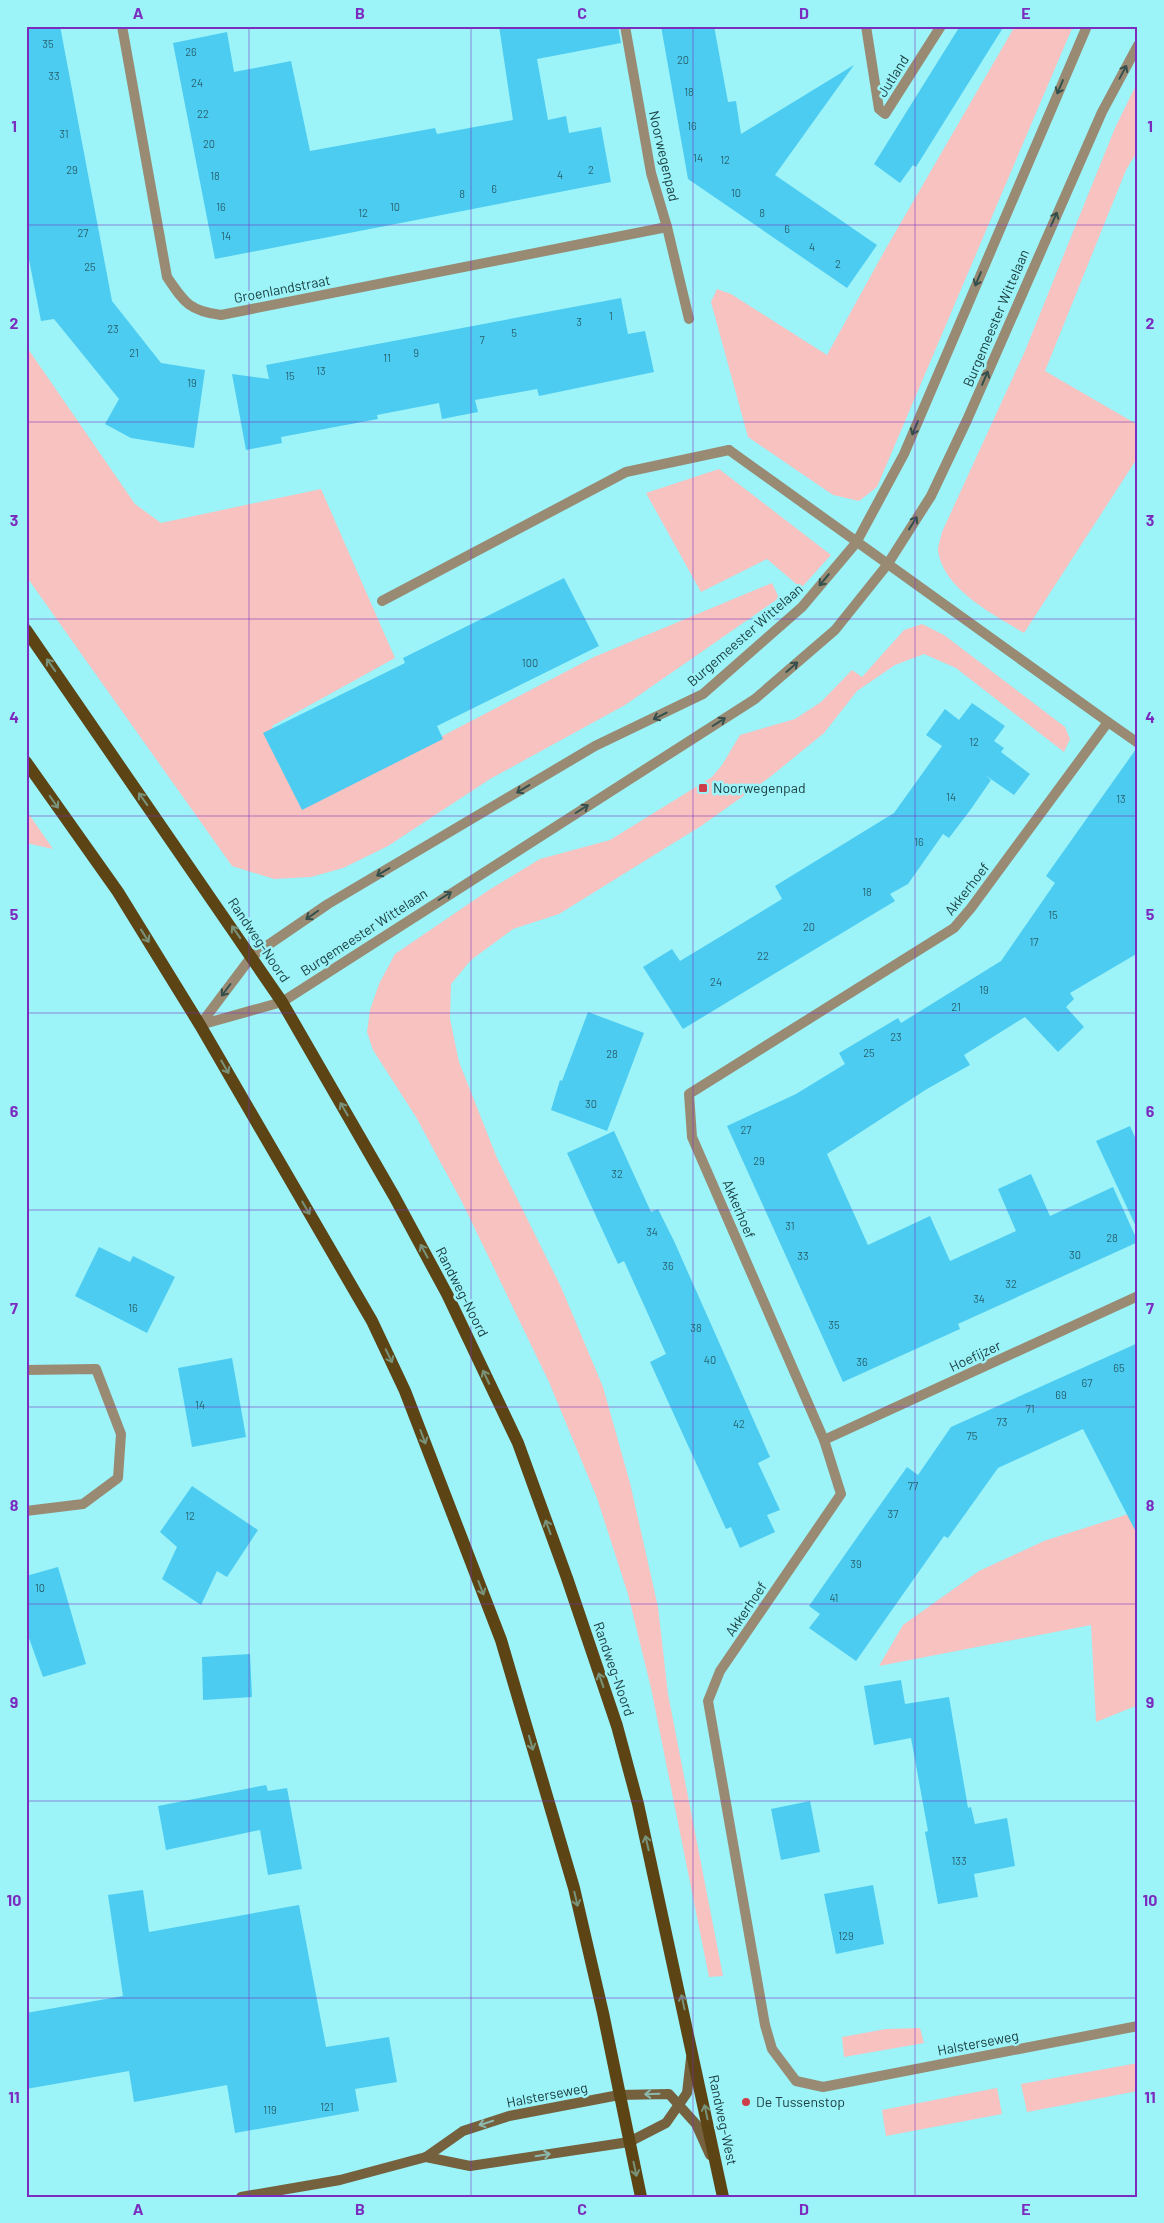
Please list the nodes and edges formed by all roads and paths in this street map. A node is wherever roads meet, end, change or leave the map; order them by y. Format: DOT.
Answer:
graph roads {
  1 [pos="122,26"];
  2 [pos="625,26"];
  3 [pos="866,26"];
  4 [pos="941,26"];
  5 [pos="1087,26"];
  6 [pos="1138,45"];
  7 [pos="667,227"];
  8 [pos="689,319"];
  9 [pos="856,543"];
  10 [pos="887,565"];
  11 [pos="382,601"];
  12 [pos="26,630"];
  13 [pos="1108,722"];
  14 [pos="1138,743"];
  15 [pos="26,762"];
  16 [pos="252,956"];
  17 [pos="282,1002"];
  18 [pos="200,1025"];
  19 [pos="1138,1296"];
  20 [pos="26,1370"];
  21 [pos="824,1440"];
  22 [pos="26,1511"];
  23 [pos="1138,2026"];
  24 [pos="692,2050"];
  25 [pos="822,2086"];
  26 [pos="619,2096"];
  27 [pos="679,2105"];
  28 [pos="629,2142"];
  29 [pos="426,2157"];
  30 [pos="720,2177"];
  31 [pos="241,2197"];
  32 [pos="641,2197"];
  33 [pos="723,2197"];
  1 -- 7 [label="street, Groenlandstraat"];
  2 -- 7 [label="street, Noorwegenpad"];
  3 -- 4 [label="street, Jutland"];
  5 -- 9 [label="street, Burgemeester Wittelaan, one-way"];
  10 -- 6 [label="street, Burgemeester Wittelaan, one-way"];
  7 -- 8 [label="street, Noorwegenpad"];
  9 -- 10 [label="street"];
  9 -- 11 [label="street"];
  9 -- 16 [label="street, Burgemeester Wittelaan, one-way"];
  10 -- 13 [label="street"];
  17 -- 10 [label="street, Burgemeester Wittelaan, one-way"];
  16 -- 12 [label="main road, Randweg-Noord, one-way"];
  13 -- 14 [label="street"];
  13 -- 21 [label="street, Akkerhoef"];
  15 -- 18 [label="main road, one-way"];
  16 -- 17 [label="main road, Randweg-Noord"];
  16 -- 18 [label="street, Burgemeester Wittelaan, one-way"];
  17 -- 18 [label="street, Burgemeester Wittelaan"];
  24 -- 17 [label="main road, Randweg-Noord, one-way"];
  18 -- 26 [label="main road, one-way"];
  19 -- 21 [label="street, Hoefijzer"];
  20 -- 22 [label="street"];
  21 -- 25 [label="street, Akkerhoef"];
  23 -- 25 [label="street, Halsterseweg"];
  24 -- 27 [label="main road, Halsterseweg"];
  30 -- 24 [label="main road, Randweg-West, one-way"];
  27 -- 26 [label="main road, Halsterseweg, one-way"];
  26 -- 28 [label="main road"];
  26 -- 29 [label="main road, Halsterseweg, one-way"];
  27 -- 28 [label="main road, Halsterseweg"];
  27 -- 30 [label="main road, Halsterseweg"];
  29 -- 28 [label="main road, Halsterseweg, one-way"];
  28 -- 32 [label="main road, one-way"];
  29 -- 31 [label="main road, Halsterseweg"];
  30 -- 33 [label="main road, Randweg-West"];
}
